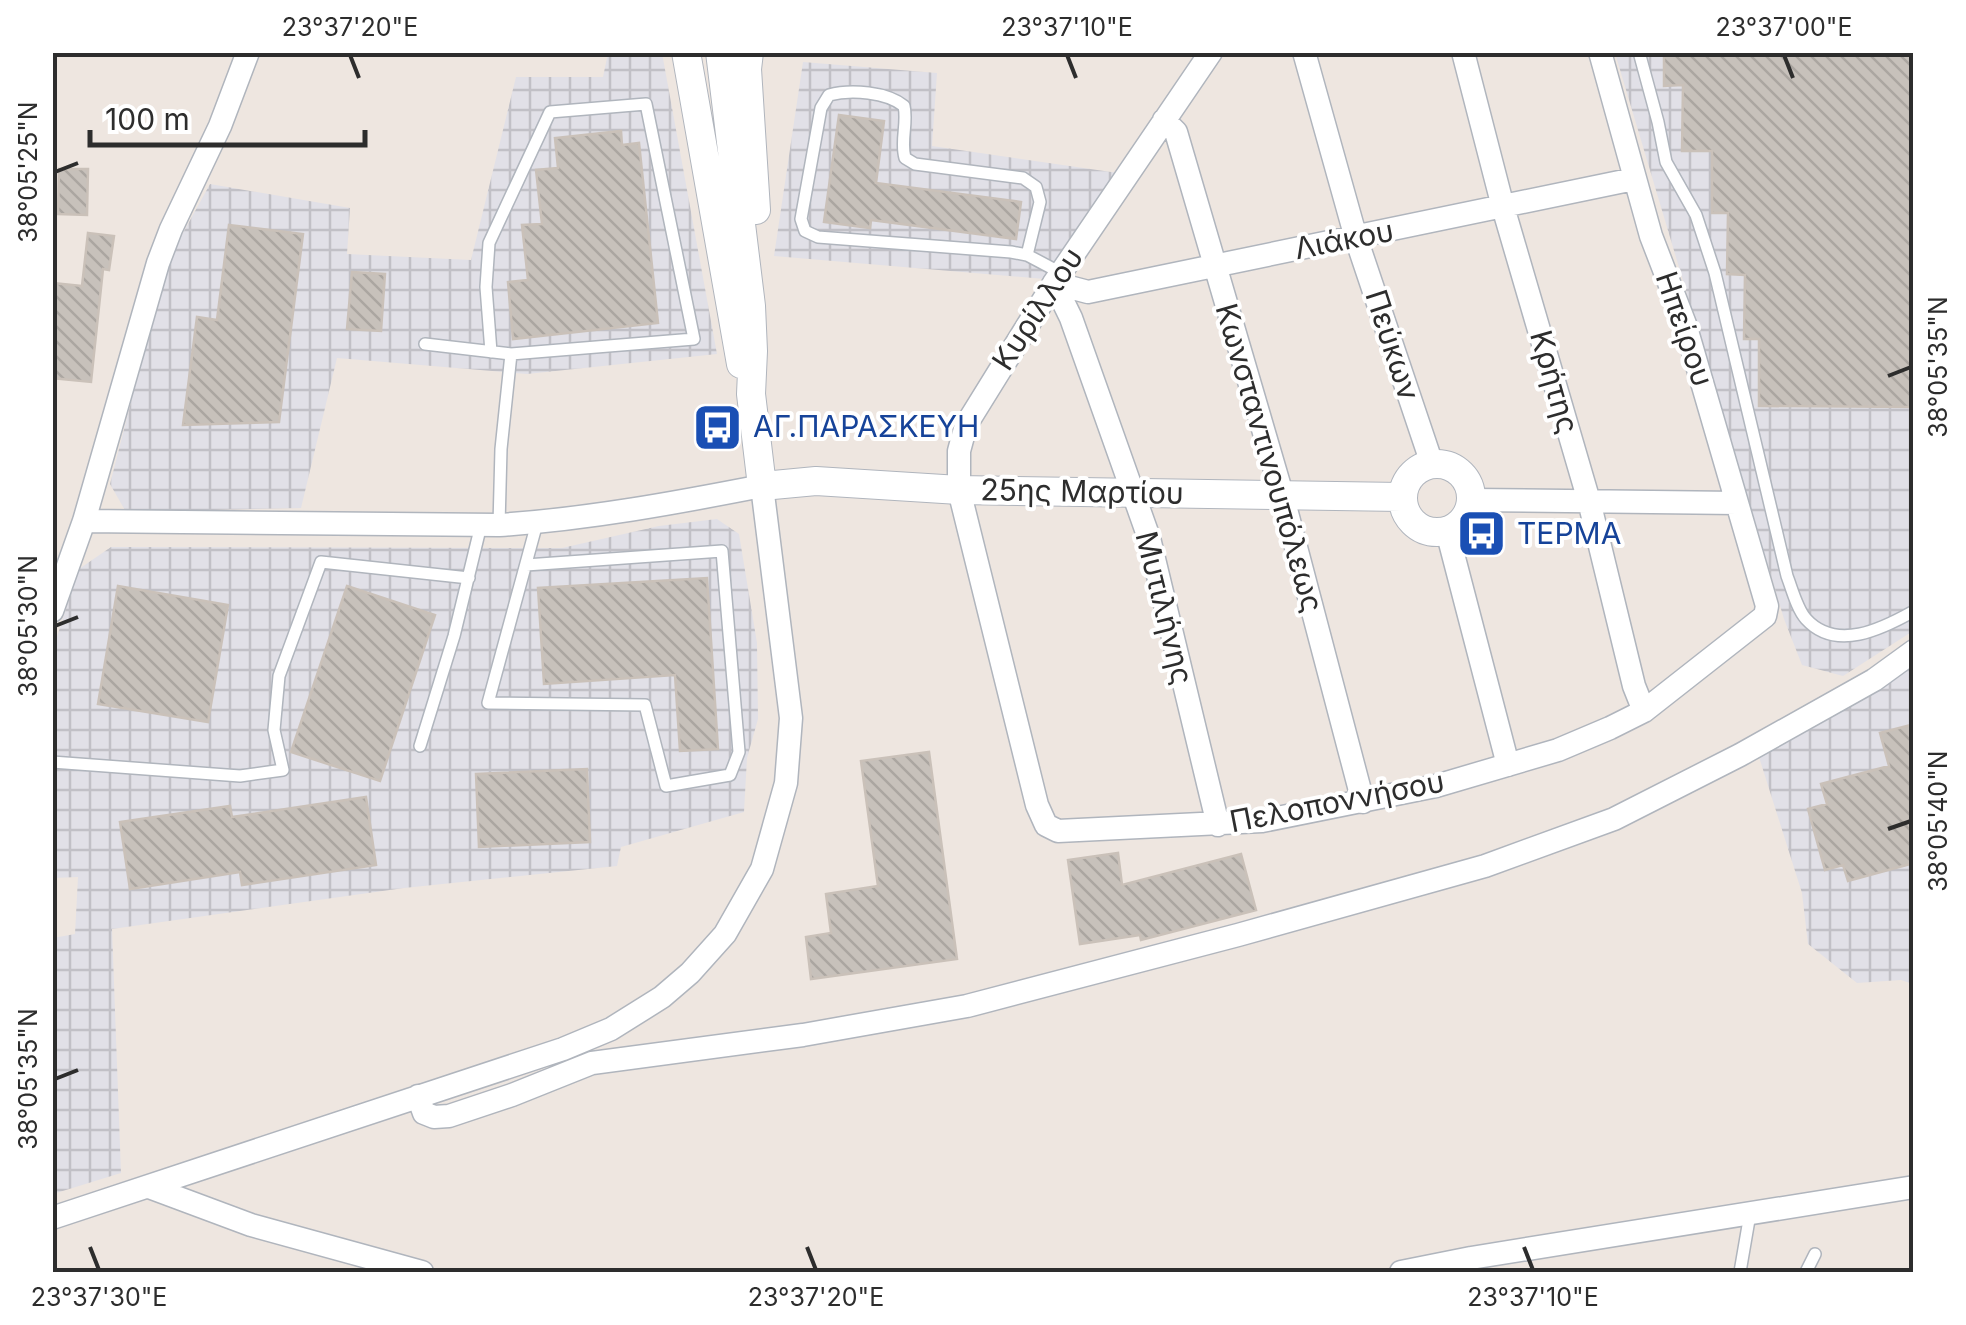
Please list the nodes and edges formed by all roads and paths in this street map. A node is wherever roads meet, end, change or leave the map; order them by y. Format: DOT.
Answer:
graph roads {
  1 [pos="248,52"];
  2 [pos="686,52"];
  3 [pos="720,52"];
  4 [pos="749,52"];
  5 [pos="1211,52"];
  6 [pos="1304,52"];
  7 [pos="1462,52"];
  8 [pos="1600,52"];
  9 [pos="1639,52"];
  10 [pos="1164,120"];
  11 [pos="1634,179"];
  12 [pos="1504,206"];
  13 [pos="1356,238"];
  14 [pos="1027,255"];
  15 [pos="1214,265"];
  16 [pos="1057,278"];
  17 [pos="751,306"];
  18 [pos="425,344"];
  19 [pos="491,352"];
  20 [pos="510,354"];
  21 [pos="751,394"];
  22 [pos="1432,464"];
  23 [pos="762,486"];
  24 [pos="960,490"];
  25 [pos="1132,493"];
  26 [pos="1282,494"];
  27 [pos="1402,496"];
  28 [pos="1472,500"];
  29 [pos="1588,501"];
  30 [pos="1737,502"];
  31 [pos="84,521"];
  32 [pos="537,523"];
  33 [pos="490,526"];
  34 [pos="1447,531"];
  35 [pos="526,564"];
  36 [pos="469,578"];
  37 [pos="1767,606"];
  38 [pos="52,611"];
  39 [pos="1914,611"];
  40 [pos="1914,651"];
  41 [pos="1644,711"];
  42 [pos="420,746"];
  43 [pos="52,762"];
  44 [pos="1508,764"];
  45 [pos="1363,802"];
  46 [pos="1046,825"];
  47 [pos="1218,825"];
  48 [pos="418,1096"];
  49 [pos="150,1186"];
  50 [pos="1914,1186"];
  51 [pos="1750,1214"];
  52 [pos="52,1218"];
  53 [pos="1815,1254"];
  54 [pos="422,1272"];
  55 [pos="1402,1272"];
  56 [pos="1740,1272"];
  57 [pos="1806,1272"];
  1 -- 31 [label="street"];
  2 -- 21 [label="street"];
  3 -- 17 [label="street"];
  4 -- 17 [label="street"];
  5 -- 10 [label="street, Κυρίλλου"];
  6 -- 13 [label="street, Πεύκων"];
  7 -- 12 [label="street, Κρήτης"];
  8 -- 11 [label="street, Ηπείρου"];
  9 -- 39 [label="lane"];
  10 -- 15 [label="street, Κωνσταντινουπόλεως"];
  10 -- 16 [label="street, Κυρίλλου"];
  11 -- 12 [label="street, Λιάκου"];
  11 -- 30 [label="street, Ηπείρου"];
  12 -- 13 [label="street, Λιάκου"];
  12 -- 29 [label="street, Κρήτης"];
  13 -- 15 [label="street, Λιάκου"];
  13 -- 22 [label="street, Πεύκων"];
  14 -- 14 [label="lane"];
  14 -- 16 [label="lane"];
  15 -- 16 [label="street, Λιάκου"];
  15 -- 26 [label="street, Κωνσταντινουπόλεως"];
  16 -- 24 [label="street, Κυρίλλου"];
  16 -- 25 [label="street, Μυτιλήνης"];
  17 -- 21 [label="street"];
  18 -- 19 [label="lane"];
  19 -- 20 [label="lane"];
  19 -- 20 [label="lane"];
  20 -- 33 [label="lane"];
  21 -- 23 [label="street"];
  22 -- 27 [label="street"];
  22 -- 28 [label="street"];
  23 -- 24 [label="street, 25ης Μαρτίου"];
  23 -- 32 [label="street"];
  23 -- 48 [label="street"];
  24 -- 25 [label="street, 25ης Μαρτίου"];
  24 -- 46 [label="street, Κυρίλλου"];
  25 -- 26 [label="street, 25ης Μαρτίου"];
  25 -- 47 [label="street, Μυτιλήνης"];
  26 -- 27 [label="street, 25ης Μαρτίου"];
  26 -- 45 [label="street, Κωνσταντινουπόλεως"];
  27 -- 34 [label="street"];
  28 -- 29 [label="street"];
  28 -- 34 [label="street"];
  29 -- 30 [label="street"];
  29 -- 41 [label="street, Κρήτης"];
  30 -- 37 [label="street, Ηπείρου"];
  31 -- 33 [label="street"];
  31 -- 38 [label="street"];
  32 -- 33 [label="street"];
  32 -- 35 [label="lane"];
  33 -- 36 [label="lane"];
  34 -- 44 [label="street"];
  35 -- 35 [label="lane"];
  36 -- 42 [label="lane"];
  36 -- 43 [label="lane"];
  37 -- 41 [label="street, Πελοποννήσου"];
  40 -- 48 [label="street"];
  41 -- 44 [label="street, Πελοποννήσου"];
  44 -- 45 [label="street, Πελοποννήσου"];
  45 -- 47 [label="street, Πελοποννήσου"];
  46 -- 47 [label="street, Πελοποννήσου"];
  48 -- 49 [label="street"];
  49 -- 52 [label="street"];
  49 -- 54 [label="street"];
  50 -- 51 [label="street"];
  51 -- 55 [label="street"];
  51 -- 56 [label="lane"];
  53 -- 57 [label="lane"];
}
